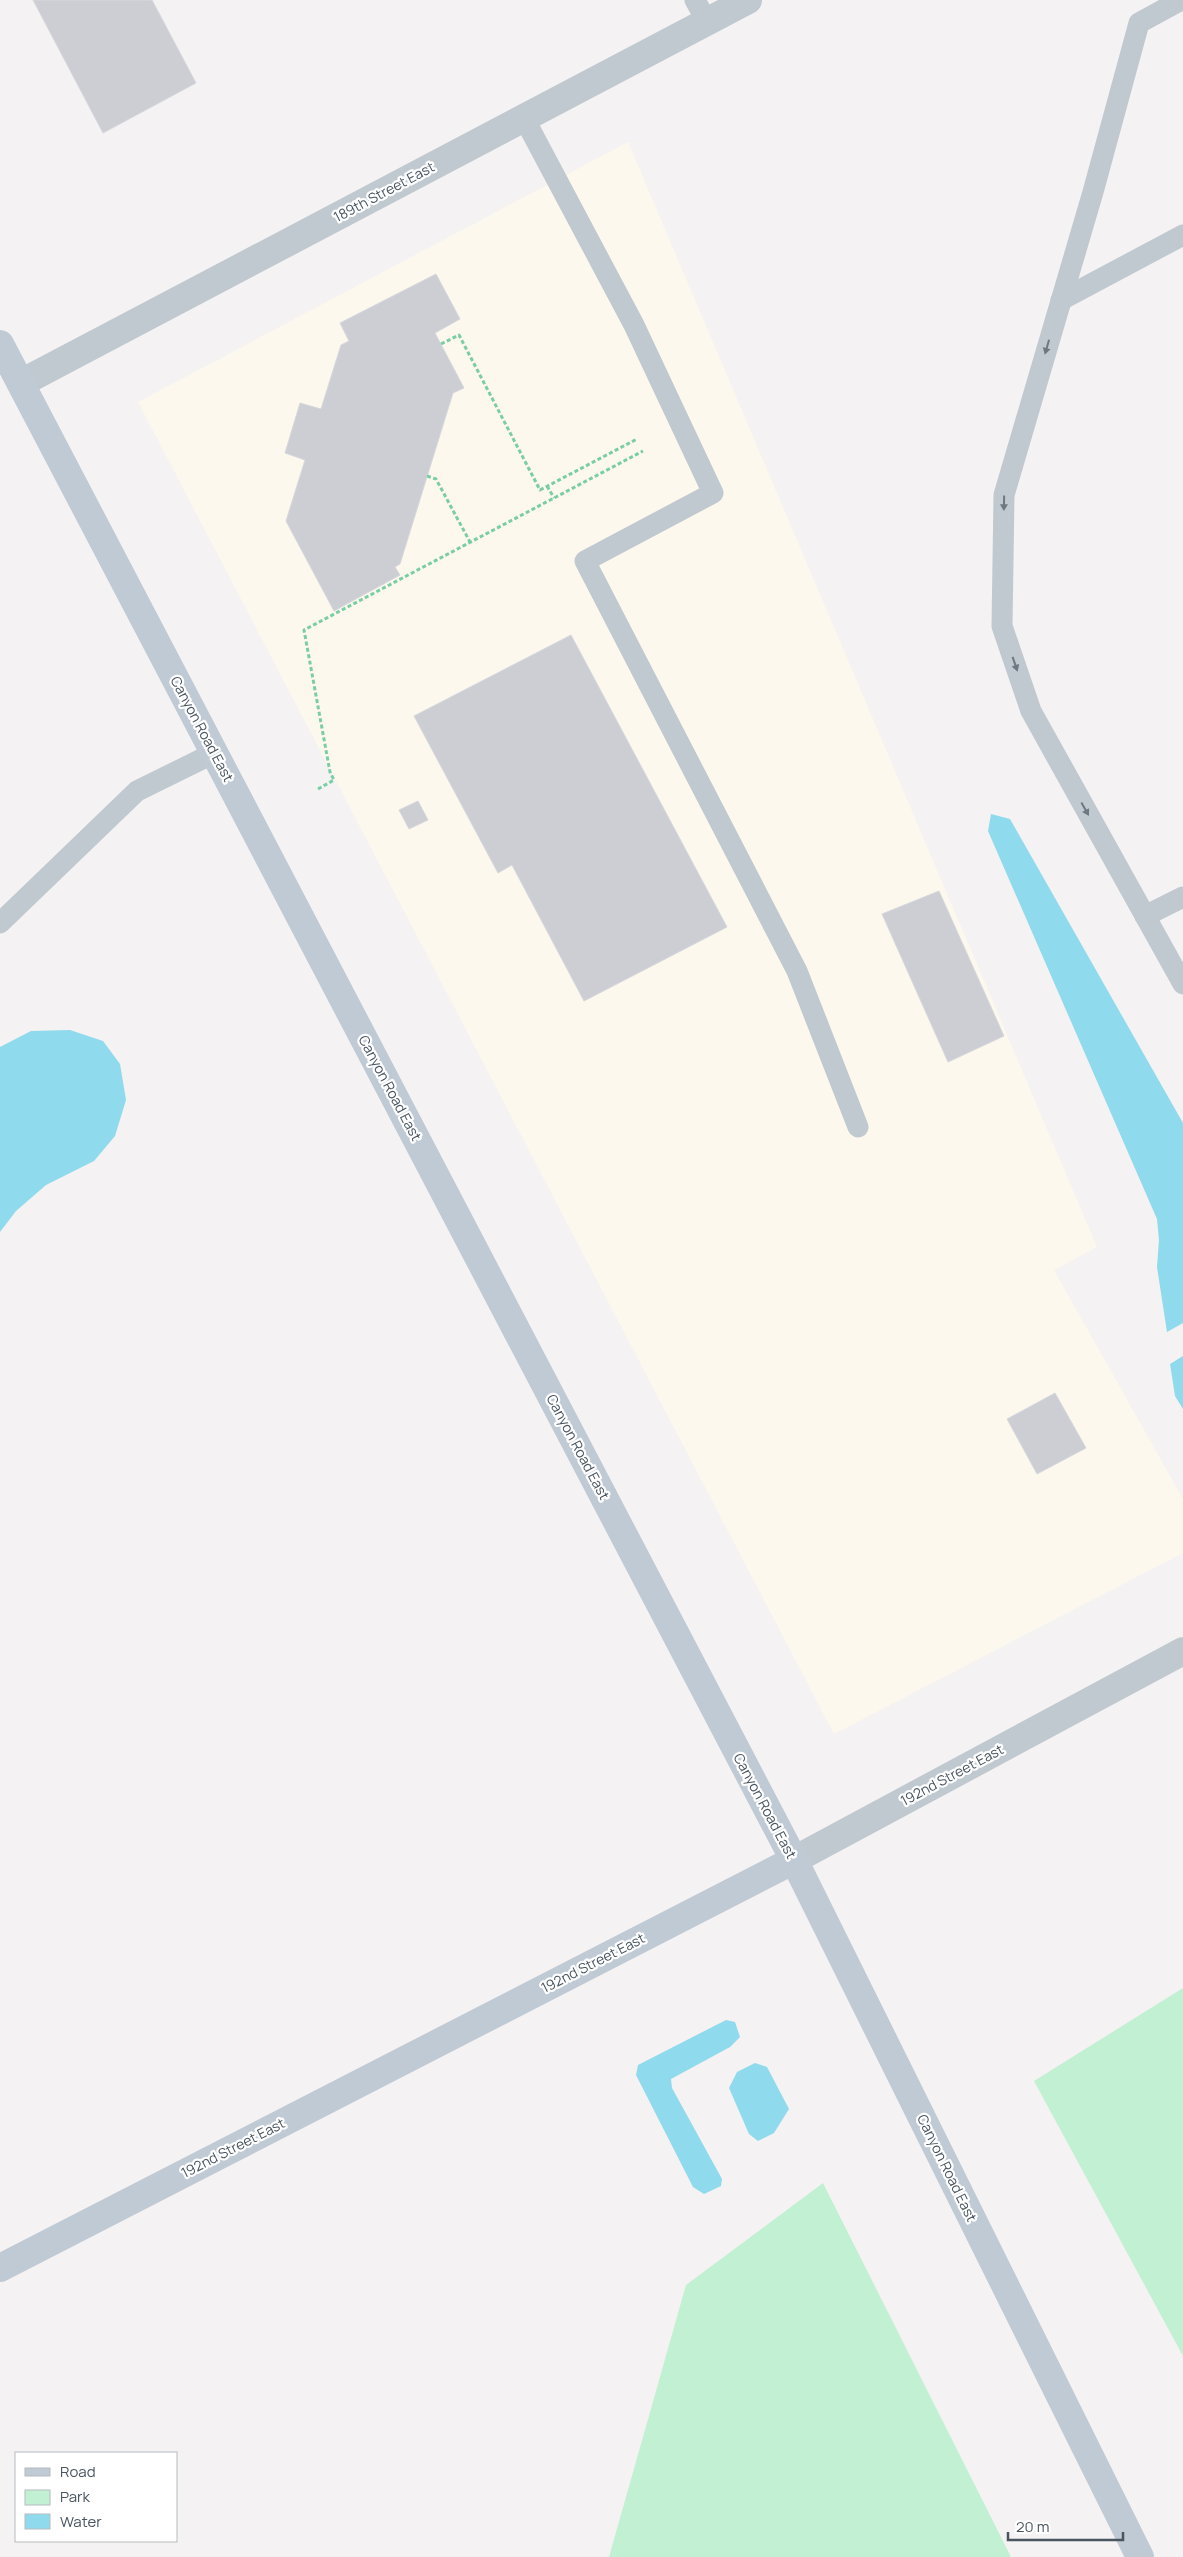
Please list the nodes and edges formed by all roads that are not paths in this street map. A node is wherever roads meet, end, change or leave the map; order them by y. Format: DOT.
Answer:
graph roads {
  1 [pos="748,0"];
  2 [pos="1182,0"];
  3 [pos="701,11"];
  4 [pos="524,118"];
  5 [pos="1183,235"];
  6 [pos="1061,300"];
  7 [pos="0,344"];
  8 [pos="21,383"];
  9 [pos="214,753"];
  10 [pos="1183,897"];
  11 [pos="1145,916"];
  12 [pos="0,923"];
  13 [pos="1183,984"];
  14 [pos="858,1128"];
  15 [pos="1183,1651"];
  16 [pos="794,1860"];
  17 [pos="0,2268"];
  18 [pos="1140,2557"];
  1 -- 3 [label="street, 189th Street East"];
  2 -- 6 [label="lane"];
  3 -- 4 [label="street, 189th Street East"];
  4 -- 8 [label="street, 189th Street East"];
  4 -- 14 [label="lane"];
  5 -- 6 [label="lane"];
  6 -- 11 [label="lane, one-way"];
  7 -- 8 [label="main road, Canyon Road East"];
  8 -- 9 [label="main road, Canyon Road East"];
  9 -- 12 [label="lane"];
  9 -- 16 [label="main road, Canyon Road East"];
  10 -- 11 [label="lane"];
  11 -- 13 [label="lane"];
  15 -- 16 [label="street, 192nd Street East"];
  16 -- 17 [label="main road, 192nd Street East"];
  16 -- 18 [label="main road, Canyon Road East"];
}
